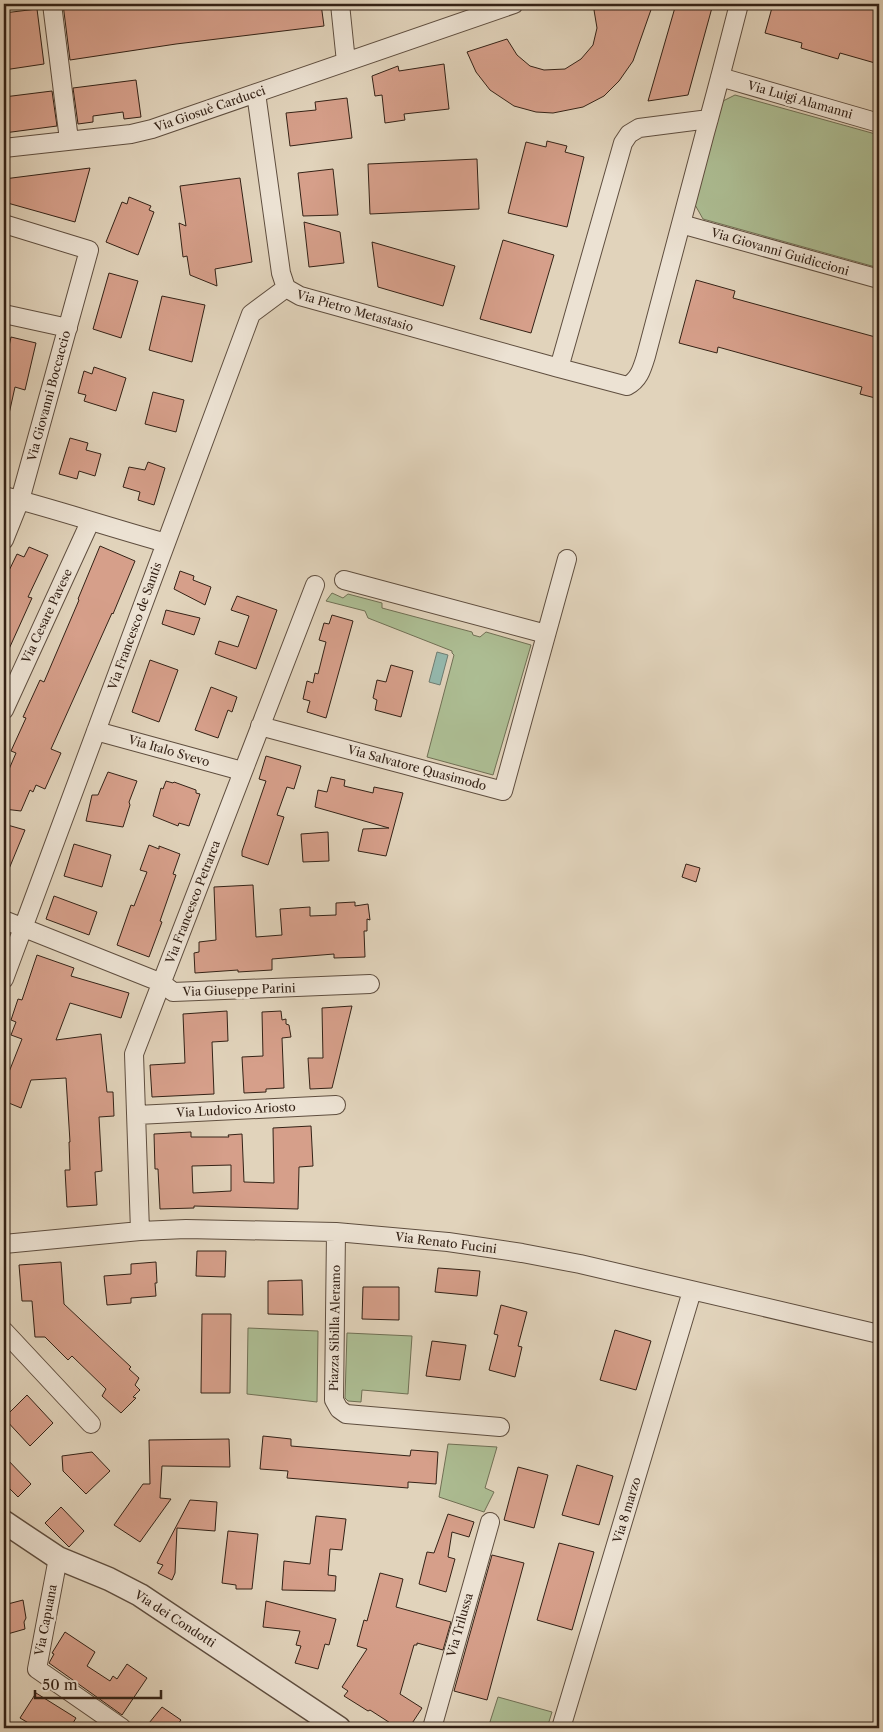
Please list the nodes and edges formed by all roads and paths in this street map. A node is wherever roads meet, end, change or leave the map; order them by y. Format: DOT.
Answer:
graph roads {
  1 [pos="52,4"];
  2 [pos="340,4"];
  3 [pos="514,4"];
  4 [pos="739,4"];
  5 [pos="346,62"];
  6 [pos="720,78"];
  7 [pos="256,93"];
  8 [pos="709,119"];
  9 [pos="879,123"];
  10 [pos="69,140"];
  11 [pos="4,148"];
  12 [pos="4,224"];
  13 [pos="681,224"];
  14 [pos="879,280"];
  15 [pos="286,288"];
  16 [pos="4,314"];
  17 [pos="68,328"];
  18 [pos="559,368"];
  19 [pos="12,498"];
  20 [pos="90,522"];
  21 [pos="4,540"];
  22 [pos="166,543"];
  23 [pos="567,559"];
  24 [pos="344,580"];
  25 [pos="315,585"];
  26 [pos="546,634"];
  27 [pos="4,710"];
  28 [pos="260,726"];
  29 [pos="96,731"];
  30 [pos="242,772"];
  31 [pos="4,920"];
  32 [pos="23,928"];
  33 [pos="4,979"];
  34 [pos="162,983"];
  35 [pos="370,984"];
  36 [pos="336,1106"];
  37 [pos="137,1115"];
  38 [pos="140,1231"];
  39 [pos="336,1232"];
  40 [pos="4,1244"];
  41 [pos="692,1291"];
  42 [pos="4,1331"];
  43 [pos="879,1334"];
  44 [pos="91,1424"];
  45 [pos="500,1427"];
  46 [pos="4,1522"];
  47 [pos="490,1522"];
  48 [pos="58,1558"];
  49 [pos="122,1728"];
  50 [pos="339,1728"];
  51 [pos="432,1728"];
  52 [pos="561,1728"];
  1 -- 10 [label="street"];
  2 -- 5 [label="street"];
  3 -- 5 [label="street, Via Giosuè Carducci"];
  4 -- 6 [label="street, Via Pietro Metastasio"];
  5 -- 7 [label="street, Via Giosuè Carducci"];
  6 -- 8 [label="street, Via Pietro Metastasio"];
  6 -- 9 [label="street, Via Luigi Alamanni"];
  7 -- 10 [label="street, Via Giosuè Carducci"];
  7 -- 15 [label="street, Via Pietro Metastasio"];
  8 -- 13 [label="street, Via Pietro Metastasio"];
  8 -- 18 [label="street"];
  10 -- 11 [label="street, Via Giosuè Carducci"];
  12 -- 17 [label="street, Via Giovanni Boccaccio"];
  13 -- 14 [label="street, Via Giovanni Guidiccioni"];
  13 -- 18 [label="street, Via Pietro Metastasio"];
  15 -- 18 [label="street, Via Pietro Metastasio"];
  15 -- 22 [label="street, Via Francesco de Santis"];
  16 -- 17 [label="street"];
  17 -- 19 [label="street, Via Giovanni Boccaccio"];
  19 -- 20 [label="street"];
  19 -- 21 [label="street, Via Giovanni Boccaccio"];
  20 -- 22 [label="street"];
  20 -- 27 [label="street, Via Cesare Pavese"];
  22 -- 29 [label="street, Via Francesco de Santis"];
  23 -- 26 [label="street, Via Salvatore Quasimodo"];
  24 -- 26 [label="street"];
  25 -- 28 [label="street, Via Francesco Petrarca"];
  26 -- 28 [label="street, Via Salvatore Quasimodo"];
  28 -- 30 [label="street, Via Francesco Petrarca"];
  29 -- 30 [label="street, Via Italo Svevo"];
  29 -- 32 [label="street, Via Francesco de Santis"];
  30 -- 34 [label="street, Via Francesco Petrarca"];
  31 -- 32 [label="street, Via Giuseppe Parini"];
  32 -- 33 [label="street, Via Francesco de Santis"];
  32 -- 34 [label="street, Via Giuseppe Parini"];
  34 -- 35 [label="street, Via Giuseppe Parini"];
  34 -- 37 [label="street, Via Francesco Petrarca"];
  36 -- 37 [label="street, Via Ludovico Ariosto"];
  37 -- 38 [label="street, Via Francesco Petrarca"];
  38 -- 39 [label="street, Via Renato Fucini"];
  38 -- 40 [label="street, Via Renato Fucini"];
  39 -- 41 [label="street, Via Renato Fucini"];
  39 -- 45 [label="street, Piazza Sibilla Aleramo"];
  41 -- 43 [label="street, Via Renato Fucini"];
  41 -- 52 [label="street, Via 8 marzo"];
  42 -- 44 [label="street"];
  46 -- 48 [label="street, Via dei Condotti"];
  47 -- 51 [label="street, Via Trilussa"];
  48 -- 49 [label="street, Via Capuana"];
  48 -- 50 [label="street, Via dei Condotti"];
}
